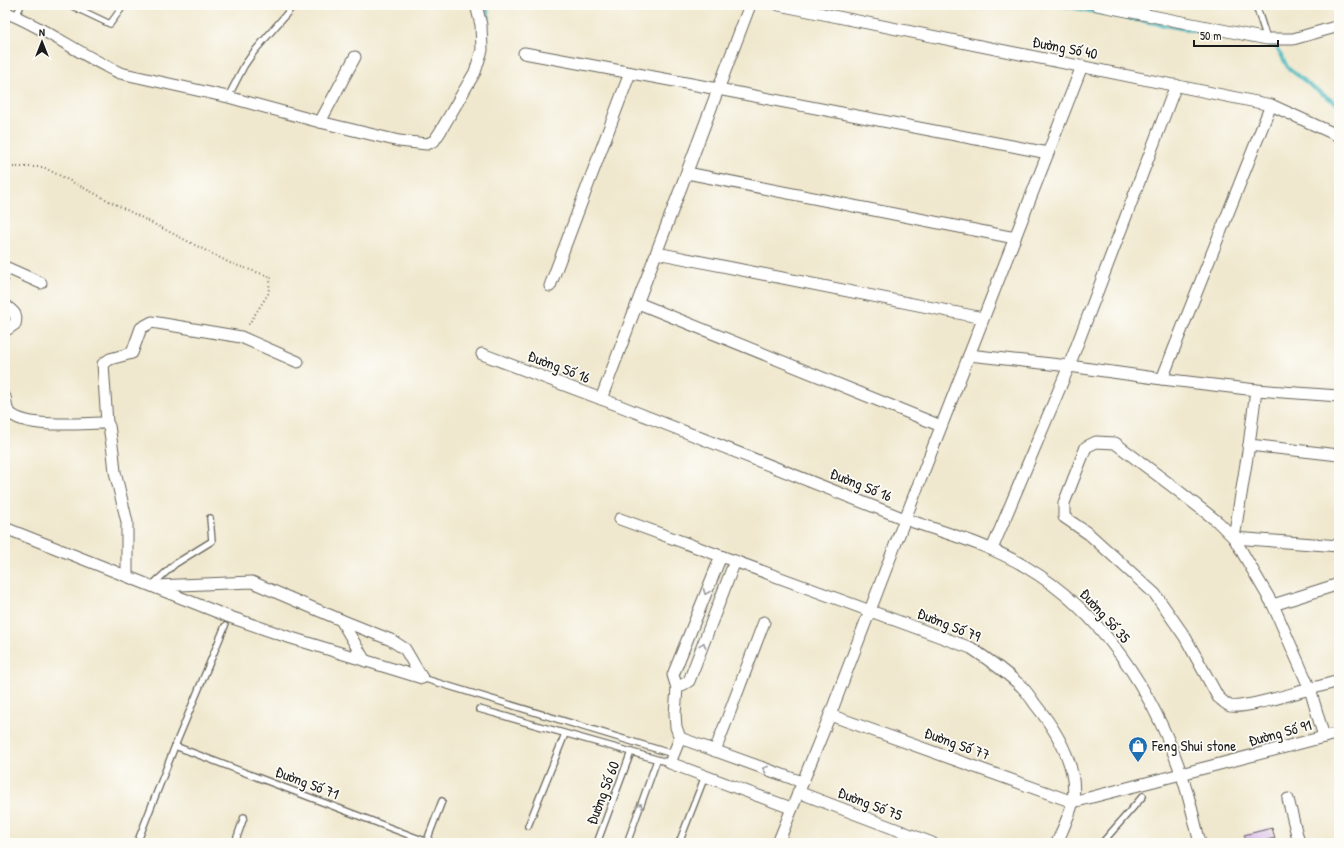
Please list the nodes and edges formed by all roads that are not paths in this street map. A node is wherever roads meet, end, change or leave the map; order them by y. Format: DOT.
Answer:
graph roads {
  1 [pos="21,5"];
  2 [pos="70,5"];
  3 [pos="124,5"];
  4 [pos="294,5"];
  5 [pos="476,5"];
  6 [pos="750,5"];
  7 [pos="779,5"];
  8 [pos="1256,5"];
  9 [pos="1103,6"];
  10 [pos="5,12"];
  11 [pos="16,16"];
  12 [pos="1339,26"];
  13 [pos="1267,39"];
  14 [pos="524,53"];
  15 [pos="355,57"];
  16 [pos="1082,66"];
  17 [pos="630,73"];
  18 [pos="1176,85"];
  19 [pos="718,89"];
  20 [pos="228,97"];
  21 [pos="1271,105"];
  22 [pos="320,122"];
  23 [pos="1339,136"];
  24 [pos="1048,153"];
  25 [pos="687,172"];
  26 [pos="1015,238"];
  27 [pos="657,252"];
  28 [pos="5,268"];
  29 [pos="41,283"];
  30 [pos="550,286"];
  31 [pos="638,302"];
  32 [pos="5,305"];
  33 [pos="983,318"];
  34 [pos="5,330"];
  35 [pos="482,354"];
  36 [pos="969,355"];
  37 [pos="298,362"];
  38 [pos="1069,366"];
  39 [pos="1162,379"];
  40 [pos="1256,390"];
  41 [pos="1339,396"];
  42 [pos="5,397"];
  43 [pos="601,399"];
  44 [pos="6,410"];
  45 [pos="107,423"];
  46 [pos="941,426"];
  47 [pos="1249,445"];
  48 [pos="1339,455"];
  49 [pos="210,518"];
  50 [pos="620,518"];
  51 [pos="905,518"];
  52 [pos="5,528"];
  53 [pos="1234,538"];
  54 [pos="1339,546"];
  55 [pos="992,550"];
  56 [pos="721,556"];
  57 [pos="734,561"];
  58 [pos="127,576"];
  59 [pos="1339,584"];
  60 [pos="152,586"];
  61 [pos="1273,605"];
  62 [pos="870,611"];
  63 [pos="341,620"];
  64 [pos="764,622"];
  65 [pos="226,626"];
  66 [pos="365,661"];
  67 [pos="422,678"];
  68 [pos="1339,681"];
  69 [pos="677,688"];
  70 [pos="1310,689"];
  71 [pos="479,709"];
  72 [pos="830,715"];
  73 [pos="1339,733"];
  74 [pos="565,734"];
  75 [pos="1324,737"];
  76 [pos="680,738"];
  77 [pos="175,746"];
  78 [pos="715,751"];
  79 [pos="631,752"];
  80 [pos="672,759"];
  81 [pos="657,760"];
  82 [pos="1181,773"];
  83 [pos="705,776"];
  84 [pos="800,787"];
  85 [pos="1143,796"];
  86 [pos="1288,799"];
  87 [pos="442,801"];
  88 [pos="1073,802"];
  89 [pos="791,808"];
  90 [pos="244,817"];
  91 [pos="528,826"];
  92 [pos="137,843"];
  93 [pos="234,843"];
  94 [pos="428,843"];
  95 [pos="597,843"];
  96 [pos="627,843"];
  97 [pos="679,843"];
  98 [pos="778,843"];
  99 [pos="932,843"];
  100 [pos="1057,843"];
  101 [pos="1102,843"];
  102 [pos="1200,843"];
  103 [pos="1299,843"];
  1 -- 11 [label="lane"];
  2 -- 3 [label="lane"];
  4 -- 20 [label="lane"];
  5 -- 22 [label="street"];
  6 -- 19 [label="street"];
  7 -- 16 [label="street, Đường Số 40"];
  8 -- 13 [label="lane"];
  9 -- 13 [label="street"];
  10 -- 11 [label="street"];
  11 -- 20 [label="street"];
  12 -- 13 [label="street"];
  14 -- 17 [label="street"];
  15 -- 22 [label="street"];
  16 -- 18 [label="street, Đường Số 40"];
  16 -- 24 [label="street"];
  17 -- 19 [label="street"];
  17 -- 30 [label="street"];
  18 -- 21 [label="street, Đường Số 40"];
  18 -- 38 [label="street"];
  19 -- 24 [label="street"];
  19 -- 25 [label="street"];
  20 -- 22 [label="street"];
  21 -- 23 [label="street, Đường Số 40"];
  21 -- 39 [label="street"];
  24 -- 26 [label="street"];
  25 -- 26 [label="street"];
  25 -- 27 [label="street"];
  26 -- 33 [label="street"];
  27 -- 31 [label="street"];
  27 -- 33 [label="street"];
  28 -- 29 [label="street"];
  31 -- 43 [label="street"];
  31 -- 46 [label="street"];
  32 -- 34 [label="street"];
  33 -- 36 [label="street"];
  35 -- 43 [label="street, Đường Số 16"];
  36 -- 38 [label="street"];
  36 -- 46 [label="street"];
  37 -- 45 [label="street"];
  38 -- 39 [label="street"];
  38 -- 55 [label="street"];
  39 -- 40 [label="street"];
  40 -- 41 [label="street"];
  40 -- 47 [label="street"];
  42 -- 44 [label="street"];
  43 -- 51 [label="street, Đường Số 16"];
  44 -- 45 [label="street"];
  45 -- 58 [label="street"];
  46 -- 51 [label="street"];
  47 -- 48 [label="street"];
  47 -- 53 [label="street"];
  49 -- 60 [label="lane"];
  50 -- 56 [label="street, Đường Số 79"];
  51 -- 55 [label="street, Đường Số 35"];
  51 -- 62 [label="street, Đường Số 16"];
  52 -- 58 [label="street"];
  53 -- 54 [label="street"];
  53 -- 61 [label="street"];
  53 -- 70 [label="street"];
  55 -- 82 [label="street, Đường Số 35"];
  56 -- 57 [label="street, Đường Số 79"];
  56 -- 69 [label="street, one-way"];
  57 -- 62 [label="street, Đường Số 79"];
  69 -- 57 [label="street, one-way"];
  58 -- 60 [label="street"];
  59 -- 61 [label="street"];
  60 -- 63 [label="street"];
  60 -- 66 [label="street"];
  61 -- 70 [label="street"];
  62 -- 72 [label="street, Đường Số 16"];
  62 -- 88 [label="street, Đường Số 79"];
  63 -- 66 [label="street"];
  63 -- 67 [label="street"];
  64 -- 78 [label="street"];
  65 -- 77 [label="lane"];
  66 -- 67 [label="street"];
  67 -- 80 [label="lane"];
  68 -- 70 [label="street"];
  69 -- 76 [label="street"];
  70 -- 75 [label="street"];
  71 -- 74 [label="lane"];
  72 -- 84 [label="street, Đường Số 16"];
  72 -- 88 [label="street, Đường Số 77"];
  73 -- 75 [label="street, Đường Số 91"];
  74 -- 79 [label="lane"];
  74 -- 91 [label="lane"];
  75 -- 82 [label="street, Đường Số 91"];
  76 -- 78 [label="street, Đường Số 75"];
  76 -- 80 [label="street"];
  77 -- 92 [label="lane"];
  77 -- 94 [label="lane, Đường Số 71"];
  84 -- 78 [label="street, Đường Số 75, one-way"];
  79 -- 81 [label="lane"];
  79 -- 95 [label="lane, Đường Số 60"];
  80 -- 81 [label="lane"];
  80 -- 83 [label="street"];
  96 -- 81 [label="lane, one-way"];
  82 -- 88 [label="street, Đường Số 91"];
  82 -- 102 [label="street, Đường Số 35"];
  83 -- 89 [label="street"];
  83 -- 97 [label="lane"];
  84 -- 89 [label="street, Đường Số 16"];
  84 -- 99 [label="street, Đường Số 75"];
  85 -- 101 [label="lane"];
  86 -- 103 [label="street"];
  87 -- 94 [label="lane"];
  88 -- 100 [label="street"];
  89 -- 98 [label="street, Đường Số 16"];
  90 -- 93 [label="lane"];
}
